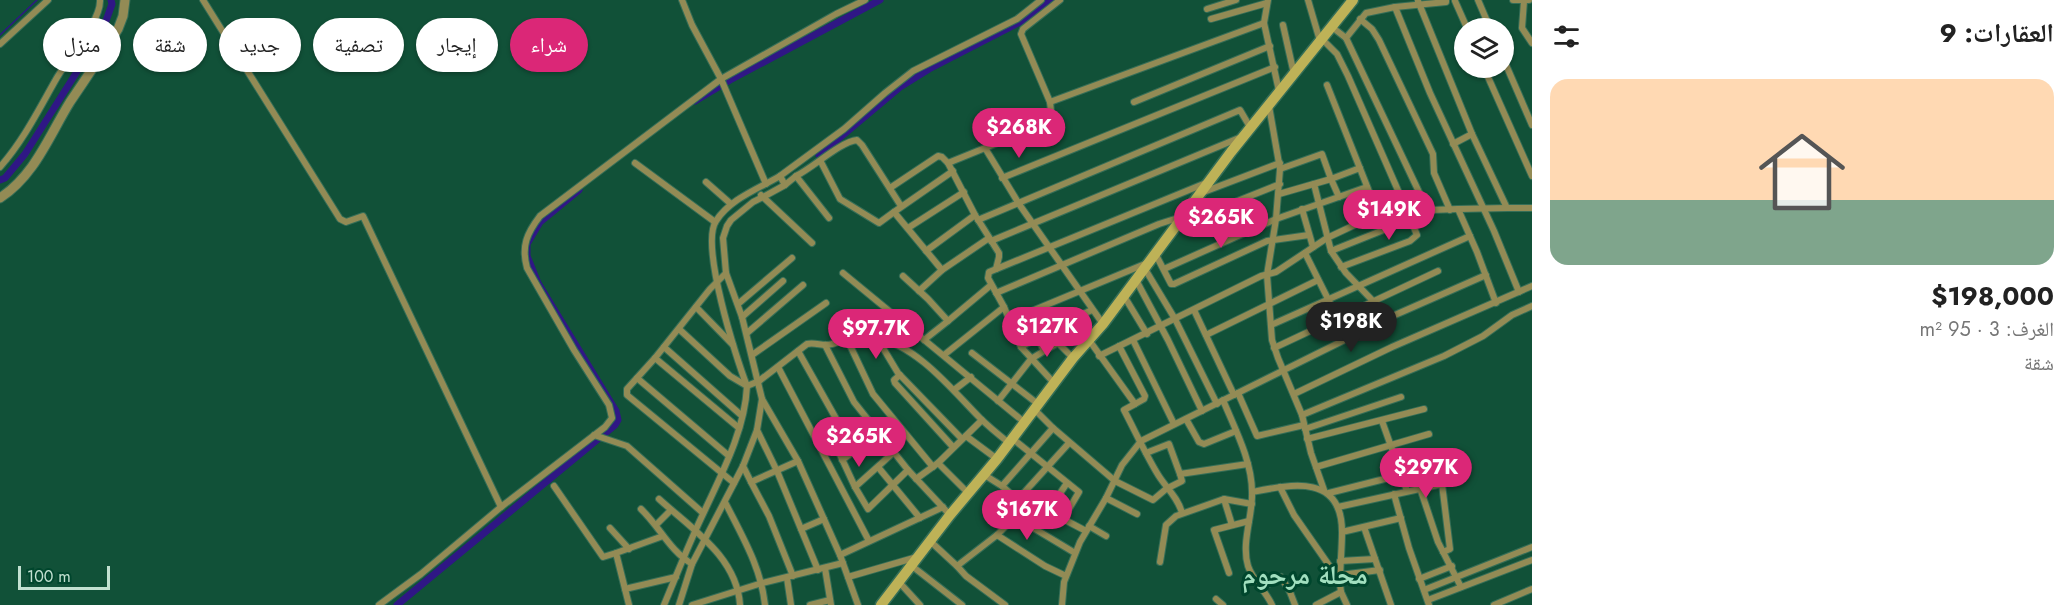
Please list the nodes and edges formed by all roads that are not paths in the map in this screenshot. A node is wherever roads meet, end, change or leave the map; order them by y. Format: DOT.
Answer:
graph roads {
  1 [pos="48,0"];
  2 [pos="100,0"];
  3 [pos="125,0"];
  4 [pos="203,0"];
  5 [pos="682,0"];
  6 [pos="865,0"];
  7 [pos="1041,0"];
  8 [pos="1060,0"];
  9 [pos="1236,0"];
  10 [pos="1308,0"];
  11 [pos="1353,0"];
  12 [pos="1461,0"];
  13 [pos="1478,0"];
  14 [pos="1522,0"];
  15 [pos="1446,1"];
  16 [pos="1267,2"];
  17 [pos="1418,2"];
  18 [pos="1395,7"];
  19 [pos="1207,9"];
  20 [pos="1465,18"];
  21 [pos="1486,18"];
  22 [pos="1211,19"];
  23 [pos="1360,19"];
  24 [pos="1264,23"];
  25 [pos="1283,25"];
  26 [pos="1332,27"];
  27 [pos="1346,38"];
  28 [pos="1321,40"];
  29 [pos="1532,43"];
  30 [pos="0,44"];
  31 [pos="1270,46"];
  32 [pos="1275,67"];
  33 [pos="1294,75"];
  34 [pos="1488,78"];
  35 [pos="1512,78"];
  36 [pos="722,82"];
  37 [pos="1326,86"];
  38 [pos="1280,92"];
  39 [pos="1050,102"];
  40 [pos="1134,102"];
  41 [pos="1269,105"];
  42 [pos="1532,125"];
  43 [pos="1250,127"];
  44 [pos="1472,134"];
  45 [pos="1243,137"];
  46 [pos="1453,144"];
  47 [pos="985,148"];
  48 [pos="821,162"];
  49 [pos="635,163"];
  50 [pos="948,163"];
  51 [pos="1280,166"];
  52 [pos="0,167"];
  53 [pos="1360,168"];
  54 [pos="953,171"];
  55 [pos="780,176"];
  56 [pos="796,176"];
  57 [pos="1532,176"];
  58 [pos="1002,178"];
  59 [pos="1331,179"];
  60 [pos="706,182"];
  61 [pos="1210,182"];
  62 [pos="766,184"];
  63 [pos="1280,184"];
  64 [pos="1314,184"];
  65 [pos="785,185"];
  66 [pos="1367,187"];
  67 [pos="890,188"];
  68 [pos="757,189"];
  69 [pos="964,192"];
  70 [pos="1201,193"];
  71 [pos="1279,194"];
  72 [pos="763,197"];
  73 [pos="1339,197"];
  74 [pos="0,198"];
  75 [pos="731,204"];
  76 [pos="1019,204"];
  77 [pos="1319,204"];
  78 [pos="901,206"];
  79 [pos="1507,208"];
  80 [pos="1532,208"];
  81 [pos="1302,209"];
  82 [pos="1458,209"];
  83 [pos="1484,209"];
  84 [pos="1450,210"];
  85 [pos="1407,211"];
  86 [pos="1428,211"];
  87 [pos="894,212"];
  88 [pos="1378,214"];
  89 [pos="1185,216"];
  90 [pos="977,217"];
  91 [pos="829,218"];
  92 [pos="1276,219"];
  93 [pos="1411,219"];
  94 [pos="715,222"];
  95 [pos="1032,224"];
  96 [pos="1177,226"];
  97 [pos="908,228"];
  98 [pos="1309,235"];
  99 [pos="1470,236"];
  100 [pos="1327,238"];
  101 [pos="990,239"];
  102 [pos="1273,240"];
  103 [pos="812,243"];
  104 [pos="1050,247"];
  105 [pos="1313,247"];
  106 [pos="926,251"];
  107 [pos="1331,251"];
  108 [pos="1305,253"];
  109 [pos="792,258"];
  110 [pos="1150,262"];
  111 [pos="1063,266"];
  112 [pos="1341,267"];
  113 [pos="996,268"];
  114 [pos="1164,269"];
  115 [pos="942,270"];
  116 [pos="1438,271"];
  117 [pos="726,273"];
  118 [pos="843,273"];
  119 [pos="1267,275"];
  120 [pos="1486,275"];
  121 [pos="903,276"];
  122 [pos="1136,280"];
  123 [pos="1318,280"];
  124 [pos="717,281"];
  125 [pos="783,281"];
  126 [pos="803,285"];
  127 [pos="991,285"];
  128 [pos="1358,286"];
  129 [pos="1532,286"];
  130 [pos="919,291"];
  131 [pos="1079,291"];
  132 [pos="996,292"];
  133 [pos="1520,292"];
  134 [pos="1124,296"];
  135 [pos="1328,300"];
  136 [pos="1373,301"];
  137 [pos="826,303"];
  138 [pos="1496,303"];
  139 [pos="738,304"];
  140 [pos="1269,304"];
  141 [pos="1532,306"];
  142 [pos="696,307"];
  143 [pos="1004,307"];
  144 [pos="1092,310"];
  145 [pos="1194,310"];
  146 [pos="1027,314"];
  147 [pos="742,317"];
  148 [pos="1337,317"];
  149 [pos="1175,319"];
  150 [pos="1010,320"];
  151 [pos="948,321"];
  152 [pos="1103,324"];
  153 [pos="1271,325"];
  154 [pos="1161,326"];
  155 [pos="679,329"];
  156 [pos="1053,330"];
  157 [pos="747,333"];
  158 [pos="1147,334"];
  159 [pos="1206,335"];
  160 [pos="877,338"];
  161 [pos="1037,338"];
  162 [pos="847,339"];
  163 [pos="924,340"];
  164 [pos="1089,340"];
  165 [pos="1133,340"];
  166 [pos="1058,343"];
  167 [pos="825,345"];
  168 [pos="733,346"];
  169 [pos="1119,346"];
  170 [pos="664,347"];
  171 [pos="1021,347"];
  172 [pos="1274,348"];
  173 [pos="798,351"];
  174 [pos="1044,351"];
  175 [pos="972,353"];
  176 [pos="752,355"];
  177 [pos="944,355"];
  178 [pos="1099,356"];
  179 [pos="655,358"];
  180 [pos="1073,358"];
  181 [pos="1031,359"];
  182 [pos="778,367"];
  183 [pos="1283,370"];
  184 [pos="900,375"];
  185 [pos="971,377"];
  186 [pos="637,378"];
  187 [pos="759,381"];
  188 [pos="1013,383"];
  189 [pos="1054,383"];
  190 [pos="747,386"];
  191 [pos="954,390"];
  192 [pos="1236,394"];
  193 [pos="1294,394"];
  194 [pos="1401,397"];
  195 [pos="762,399"];
  196 [pos="998,401"];
  197 [pos="1220,402"];
  198 [pos="1135,404"];
  199 [pos="1036,407"];
  200 [pos="1424,409"];
  201 [pos="1202,411"];
  202 [pos="741,415"];
  203 [pos="1302,415"];
  204 [pos="1186,419"];
  205 [pos="982,420"];
  206 [pos="1382,421"];
  207 [pos="1024,422"];
  208 [pos="1174,424"];
  209 [pos="1305,427"];
  210 [pos="739,428"];
  211 [pos="1053,428"];
  212 [pos="757,430"];
  213 [pos="1236,431"];
  214 [pos="879,433"];
  215 [pos="1429,434"];
  216 [pos="594,435"];
  217 [pos="964,438"];
  218 [pos="1307,439"];
  219 [pos="1011,441"];
  220 [pos="1141,441"];
  221 [pos="1069,443"];
  222 [pos="1391,446"];
  223 [pos="953,447"];
  224 [pos="894,452"];
  225 [pos="1031,452"];
  226 [pos="1146,453"];
  227 [pos="729,456"];
  228 [pos="997,459"];
  229 [pos="798,460"];
  230 [pos="842,460"];
  231 [pos="1248,464"];
  232 [pos="936,465"];
  233 [pos="743,466"];
  234 [pos="1436,466"];
  235 [pos="878,467"];
  236 [pos="1047,467"];
  237 [pos="1316,467"];
  238 [pos="909,470"];
  239 [pos="777,471"];
  240 [pos="721,473"];
  241 [pos="983,474"];
  242 [pos="1180,474"];
  243 [pos="1401,475"];
  244 [pos="916,479"];
  245 [pos="1114,481"];
  246 [pos="751,482"];
  247 [pos="734,483"];
  248 [pos="1067,483"];
  249 [pos="894,485"];
  250 [pos="554,486"];
  251 [pos="1002,486"];
  252 [pos="855,487"];
  253 [pos="1280,487"];
  254 [pos="1420,488"];
  255 [pos="1166,489"];
  256 [pos="1326,491"];
  257 [pos="1407,491"];
  258 [pos="968,492"];
  259 [pos="1252,492"];
  260 [pos="1394,494"];
  261 [pos="1106,498"];
  262 [pos="1224,499"];
  263 [pos="659,500"];
  264 [pos="1018,500"];
  265 [pos="725,502"];
  266 [pos="1252,504"];
  267 [pos="501,507"];
  268 [pos="1338,507"];
  269 [pos="641,509"];
  270 [pos="671,510"];
  271 [pos="947,511"];
  272 [pos="1048,511"];
  273 [pos="703,513"];
  274 [pos="1182,513"];
  275 [pos="1137,514"];
  276 [pos="1015,517"];
  277 [pos="920,518"];
  278 [pos="825,519"];
  279 [pos="1063,519"];
  280 [pos="1401,519"];
  281 [pos="1249,521"];
  282 [pos="656,525"];
  283 [pos="1232,525"];
  284 [pos="1364,527"];
  285 [pos="610,528"];
  286 [pos="1088,528"];
  287 [pos="801,529"];
  288 [pos="695,531"];
  289 [pos="1342,531"];
  290 [pos="997,535"];
  291 [pos="663,536"];
  292 [pos="1106,536"];
  293 [pos="705,539"];
  294 [pos="869,541"];
  295 [pos="930,542"];
  296 [pos="1532,546"];
  297 [pos="629,549"];
  298 [pos="1443,552"];
  299 [pos="616,553"];
  300 [pos="1075,553"];
  301 [pos="840,555"];
  302 [pos="919,556"];
  303 [pos="683,558"];
  304 [pos="1375,559"];
  305 [pos="1532,560"];
  306 [pos="1341,561"];
  307 [pos="1160,562"];
  308 [pos="843,563"];
  309 [pos="692,564"];
  310 [pos="912,566"];
  311 [pos="957,566"];
  312 [pos="1452,566"];
  313 [pos="822,569"];
  314 [pos="1380,570"];
  315 [pos="1229,573"];
  316 [pos="1340,575"];
  317 [pos="1066,576"];
  318 [pos="1457,576"];
  319 [pos="676,577"];
  320 [pos="790,577"];
  321 [pos="848,577"];
  322 [pos="1419,579"];
  323 [pos="899,582"];
  324 [pos="762,583"];
  325 [pos="1461,587"];
  326 [pos="1261,588"];
  327 [pos="625,589"];
  328 [pos="1532,589"];
  329 [pos="1424,590"];
  330 [pos="739,591"];
  331 [pos="1341,592"];
  332 [pos="1216,599"];
  333 [pos="830,602"];
  334 [pos="1429,602"];
  335 [pos="379,605"];
  336 [pos="629,605"];
  337 [pos="664,605"];
  338 [pos="679,605"];
  339 [pos="692,605"];
  340 [pos="740,605"];
  341 [pos="765,605"];
  342 [pos="791,605"];
  343 [pos="810,605"];
  344 [pos="858,605"];
  345 [pos="881,605"];
  346 [pos="920,605"];
  347 [pos="962,605"];
  348 [pos="1005,605"];
  349 [pos="1062,605"];
  350 [pos="1223,605"];
  351 [pos="1272,605"];
  352 [pos="1295,605"];
  353 [pos="1316,605"];
  354 [pos="1347,605"];
  355 [pos="1391,605"];
  356 [pos="1494,605"];
  1 -- 30 [label="street"];
  2 -- 52 [label="street"];
  3 -- 74 [label="street"];
  4 -- 267 [label="street"];
  5 -- 36 [label="street"];
  6 -- 36 [label="street"];
  7 -- 55 [label="street"];
  8 -- 39 [label="street"];
  9 -- 19 [label="street"];
  10 -- 28 [label="street"];
  11 -- 26 [label="main road"];
  12 -- 15 [label="street"];
  12 -- 20 [label="street"];
  13 -- 21 [label="street"];
  14 -- 29 [label="street"];
  15 -- 17 [label="street"];
  16 -- 22 [label="street"];
  16 -- 24 [label="street"];
  17 -- 18 [label="street"];
  17 -- 44 [label="street"];
  18 -- 23 [label="street"];
  18 -- 46 [label="street"];
  23 -- 27 [label="street"];
  23 -- 84 [label="street"];
  24 -- 31 [label="street"];
  24 -- 39 [label="street"];
  25 -- 33 [label="street"];
  26 -- 27 [label="street"];
  26 -- 28 [label="main road"];
  27 -- 86 [label="street"];
  28 -- 33 [label="main road"];
  28 -- 85 [label="street"];
  31 -- 32 [label="street"];
  31 -- 40 [label="street"];
  32 -- 38 [label="street"];
  32 -- 58 [label="street"];
  33 -- 38 [label="main road"];
  34 -- 57 [label="street"];
  35 -- 42 [label="street"];
  36 -- 62 [label="street"];
  36 -- 216 [label="street"];
  37 -- 53 [label="street"];
  38 -- 41 [label="main road"];
  39 -- 47 [label="street"];
  41 -- 43 [label="main road"];
  41 -- 51 [label="street"];
  43 -- 45 [label="main road"];
  43 -- 76 [label="street"];
  44 -- 46 [label="street"];
  44 -- 79 [label="street"];
  45 -- 61 [label="main road"];
  45 -- 95 [label="street"];
  46 -- 83 [label="street"];
  47 -- 50 [label="street"];
  47 -- 58 [label="street"];
  48 -- 56 [label="street"];
  48 -- 67 [label="street"];
  48 -- 87 [label="street"];
  49 -- 94 [label="street"];
  50 -- 54 [label="street"];
  50 -- 67 [label="street"];
  51 -- 59 [label="street"];
  51 -- 63 [label="street"];
  51 -- 70 [label="street"];
  53 -- 59 [label="street"];
  53 -- 66 [label="street"];
  54 -- 69 [label="street"];
  54 -- 78 [label="street"];
  55 -- 62 [label="street"];
  55 -- 65 [label="street"];
  56 -- 65 [label="street"];
  56 -- 91 [label="street"];
  58 -- 76 [label="street"];
  59 -- 64 [label="street"];
  59 -- 73 [label="street"];
  60 -- 75 [label="street"];
  61 -- 70 [label="main road"];
  61 -- 104 [label="street"];
  62 -- 68 [label="street"];
  63 -- 71 [label="street"];
  63 -- 96 [label="street"];
  64 -- 71 [label="street"];
  64 -- 77 [label="street"];
  65 -- 72 [label="street"];
  66 -- 73 [label="street"];
  66 -- 88 [label="street"];
  67 -- 78 [label="street"];
  68 -- 72 [label="street"];
  68 -- 75 [label="street"];
  69 -- 90 [label="street"];
  69 -- 97 [label="street"];
  70 -- 89 [label="main road"];
  71 -- 92 [label="street"];
  72 -- 103 [label="street"];
  72 -- 117 [label="street"];
  73 -- 77 [label="street"];
  75 -- 94 [label="street"];
  76 -- 90 [label="street"];
  76 -- 95 [label="street"];
  77 -- 81 [label="street"];
  77 -- 100 [label="street"];
  78 -- 87 [label="street"];
  79 -- 80 [label="street"];
  79 -- 83 [label="street"];
  81 -- 92 [label="street"];
  81 -- 98 [label="street"];
  82 -- 83 [label="street"];
  82 -- 84 [label="street"];
  82 -- 99 [label="street"];
  83 -- 133 [label="street"];
  84 -- 86 [label="street"];
  85 -- 86 [label="street"];
  85 -- 88 [label="street"];
  85 -- 93 [label="street"];
  87 -- 97 [label="street"];
  88 -- 100 [label="street"];
  89 -- 96 [label="main road"];
  89 -- 111 [label="street"];
  90 -- 101 [label="street"];
  90 -- 106 [label="street"];
  92 -- 102 [label="street"];
  92 -- 114 [label="street"];
  93 -- 107 [label="street"];
  93 -- 112 [label="street"];
  94 -- 124 [label="street"];
  95 -- 101 [label="street"];
  95 -- 104 [label="street"];
  96 -- 110 [label="main road"];
  97 -- 106 [label="street"];
  98 -- 102 [label="street"];
  98 -- 105 [label="street"];
  99 -- 120 [label="street"];
  99 -- 128 [label="street"];
  100 -- 105 [label="street"];
  100 -- 107 [label="street"];
  101 -- 113 [label="street"];
  101 -- 115 [label="street"];
  102 -- 114 [label="street"];
  102 -- 119 [label="street"];
  104 -- 111 [label="street"];
  104 -- 113 [label="street"];
  105 -- 108 [label="street"];
  106 -- 115 [label="street"];
  107 -- 112 [label="street"];
  108 -- 119 [label="street"];
  108 -- 123 [label="street"];
  109 -- 139 [label="street"];
  110 -- 114 [label="street"];
  110 -- 122 [label="main road"];
  110 -- 131 [label="street"];
  110 -- 149 [label="street"];
  111 -- 131 [label="street"];
  111 -- 132 [label="street"];
  112 -- 128 [label="street"];
  113 -- 127 [label="street"];
  115 -- 130 [label="street"];
  116 -- 136 [label="street"];
  117 -- 124 [label="street"];
  117 -- 139 [label="street"];
  118 -- 163 [label="street"];
  119 -- 140 [label="street"];
  119 -- 145 [label="street"];
  120 -- 138 [label="street"];
  120 -- 183 [label="street"];
  121 -- 130 [label="street"];
  122 -- 134 [label="main road"];
  122 -- 154 [label="street"];
  123 -- 135 [label="street"];
  123 -- 140 [label="street"];
  124 -- 142 [label="street"];
  124 -- 168 [label="street"];
  125 -- 147 [label="street"];
  126 -- 157 [label="street"];
  127 -- 132 [label="street"];
  127 -- 151 [label="street"];
  128 -- 135 [label="street"];
  128 -- 136 [label="street"];
  129 -- 133 [label="street"];
  130 -- 151 [label="street"];
  131 -- 144 [label="street"];
  131 -- 146 [label="street"];
  132 -- 143 [label="street"];
  133 -- 138 [label="street"];
  134 -- 152 [label="main road"];
  134 -- 158 [label="street"];
  135 -- 148 [label="street"];
  135 -- 153 [label="street"];
  136 -- 148 [label="street"];
  137 -- 176 [label="street"];
  138 -- 193 [label="street"];
  139 -- 147 [label="street"];
  140 -- 153 [label="street"];
  140 -- 159 [label="street"];
  141 -- 203 [label="street"];
  142 -- 155 [label="street"];
  142 -- 168 [label="street"];
  143 -- 150 [label="street"];
  143 -- 177 [label="street"];
  144 -- 152 [label="street"];
  144 -- 156 [label="street"];
  145 -- 149 [label="street"];
  145 -- 159 [label="street"];
  146 -- 150 [label="street"];
  146 -- 161 [label="street"];
  147 -- 157 [label="street"];
  148 -- 172 [label="street"];
  149 -- 154 [label="street"];
  149 -- 197 [label="street"];
  150 -- 171 [label="street"];
  151 -- 163 [label="street"];
  152 -- 164 [label="main road"];
  153 -- 172 [label="street"];
  154 -- 158 [label="street"];
  154 -- 201 [label="street"];
  155 -- 170 [label="street"];
  155 -- 190 [label="street"];
  156 -- 161 [label="street"];
  156 -- 166 [label="street"];
  157 -- 176 [label="street"];
  158 -- 165 [label="street"];
  159 -- 192 [label="street"];
  160 -- 162 [label="street"];
  160 -- 184 [label="street"];
  160 -- 191 [label="street"];
  161 -- 171 [label="street"];
  161 -- 174 [label="street"];
  162 -- 167 [label="street"];
  162 -- 232 [label="street"];
  163 -- 177 [label="street"];
  164 -- 178 [label="street"];
  164 -- 180 [label="main road"];
  165 -- 169 [label="street"];
  165 -- 208 [label="street"];
  166 -- 174 [label="street"];
  166 -- 180 [label="street"];
  167 -- 173 [label="street"];
  167 -- 214 [label="street"];
  168 -- 190 [label="street"];
  169 -- 178 [label="street"];
  169 -- 198 [label="street"];
  170 -- 179 [label="street"];
  170 -- 202 [label="street"];
  171 -- 181 [label="street"];
  172 -- 183 [label="street"];
  173 -- 182 [label="street"];
  173 -- 230 [label="street"];
  174 -- 181 [label="street"];
  175 -- 188 [label="street"];
  176 -- 187 [label="street"];
  177 -- 185 [label="street"];
  178 -- 198 [label="street"];
  179 -- 186 [label="street"];
  179 -- 210 [label="street"];
  180 -- 189 [label="main road"];
  181 -- 188 [label="street"];
  181 -- 189 [label="street"];
  182 -- 187 [label="street"];
  182 -- 294 [label="street"];
  183 -- 192 [label="street"];
  183 -- 193 [label="street"];
  184 -- 217 [label="street"];
  184 -- 223 [label="street"];
  185 -- 191 [label="street"];
  185 -- 196 [label="street"];
  186 -- 227 [label="street"];
  186 -- 240 [label="street"];
  187 -- 190 [label="street"];
  187 -- 195 [label="street"];
  188 -- 196 [label="street"];
  188 -- 199 [label="street"];
  189 -- 199 [label="main road"];
  190 -- 202 [label="street"];
  191 -- 205 [label="street"];
  192 -- 197 [label="street"];
  192 -- 209 [label="street"];
  193 -- 203 [label="street"];
  194 -- 209 [label="street"];
  195 -- 212 [label="street"];
  195 -- 229 [label="street"];
  196 -- 207 [label="street"];
  197 -- 201 [label="street"];
  197 -- 213 [label="street"];
  198 -- 220 [label="street"];
  199 -- 207 [label="main road"];
  199 -- 211 [label="street"];
  200 -- 206 [label="street"];
  201 -- 204 [label="street"];
  202 -- 210 [label="street"];
  203 -- 209 [label="street"];
  204 -- 208 [label="street"];
  204 -- 213 [label="street"];
  205 -- 217 [label="street"];
  205 -- 219 [label="street"];
  206 -- 218 [label="street"];
  206 -- 222 [label="street"];
  207 -- 219 [label="main road"];
  208 -- 220 [label="street"];
  209 -- 218 [label="street"];
  210 -- 227 [label="street"];
  211 -- 221 [label="street"];
  211 -- 225 [label="street"];
  212 -- 233 [label="street"];
  212 -- 239 [label="street"];
  213 -- 231 [label="street"];
  214 -- 224 [label="street"];
  214 -- 230 [label="street"];
  215 -- 222 [label="street"];
  216 -- 267 [label="street"];
  216 -- 273 [label="street"];
  217 -- 223 [label="street"];
  217 -- 228 [label="street"];
  218 -- 237 [label="street"];
  219 -- 225 [label="street"];
  219 -- 228 [label="main road"];
  220 -- 226 [label="street"];
  220 -- 245 [label="street"];
  221 -- 236 [label="street"];
  221 -- 245 [label="street"];
  222 -- 237 [label="street"];
  222 -- 243 [label="street"];
  223 -- 232 [label="street"];
  224 -- 235 [label="street"];
  224 -- 238 [label="street"];
  225 -- 236 [label="street"];
  225 -- 251 [label="street"];
  226 -- 242 [label="street"];
  226 -- 255 [label="street"];
  227 -- 240 [label="street"];
  228 -- 241 [label="main road"];
  229 -- 239 [label="street"];
  229 -- 278 [label="street"];
  230 -- 252 [label="street"];
  231 -- 242 [label="street"];
  231 -- 259 [label="street"];
  232 -- 244 [label="street"];
  232 -- 258 [label="street"];
  233 -- 246 [label="street"];
  233 -- 247 [label="street"];
  234 -- 243 [label="street"];
  235 -- 249 [label="street"];
  235 -- 252 [label="street"];
  236 -- 248 [label="street"];
  236 -- 264 [label="street"];
  237 -- 256 [label="street"];
  238 -- 244 [label="street"];
  238 -- 249 [label="street"];
  239 -- 246 [label="street"];
  239 -- 287 [label="street"];
  240 -- 247 [label="street"];
  240 -- 273 [label="street"];
  241 -- 251 [label="street"];
  241 -- 258 [label="main road"];
  242 -- 255 [label="street"];
  243 -- 256 [label="street"];
  243 -- 257 [label="street"];
  244 -- 271 [label="street"];
  245 -- 255 [label="street"];
  245 -- 261 [label="street"];
  246 -- 320 [label="street"];
  247 -- 265 [label="street"];
  248 -- 272 [label="street"];
  248 -- 279 [label="street"];
  249 -- 252 [label="street"];
  249 -- 277 [label="street"];
  250 -- 299 [label="street"];
  251 -- 264 [label="street"];
  253 -- 256 [label="street"];
  253 -- 259 [label="street"];
  253 -- 316 [label="street"];
  254 -- 257 [label="street"];
  254 -- 298 [label="street"];
  254 -- 298 [label="street"];
  255 -- 274 [label="street"];
  256 -- 268 [label="street"];
  257 -- 260 [label="street"];
  258 -- 271 [label="main road"];
  259 -- 266 [label="street"];
  260 -- 268 [label="street"];
  260 -- 280 [label="street"];
  261 -- 275 [label="street"];
  261 -- 286 [label="street"];
  262 -- 266 [label="street"];
  262 -- 274 [label="street"];
  262 -- 283 [label="street"];
  263 -- 270 [label="street"];
  264 -- 272 [label="street"];
  264 -- 276 [label="street"];
  265 -- 293 [label="street"];
  265 -- 324 [label="street"];
  266 -- 281 [label="street"];
  267 -- 335 [label="street"];
  268 -- 289 [label="street"];
  269 -- 282 [label="street"];
  270 -- 282 [label="street"];
  270 -- 288 [label="street"];
  271 -- 277 [label="street"];
  271 -- 295 [label="main road"];
  272 -- 279 [label="street"];
  273 -- 288 [label="street"];
  274 -- 307 [label="street"];
  276 -- 290 [label="street"];
  276 -- 300 [label="street"];
  277 -- 294 [label="street"];
  278 -- 287 [label="street"];
  278 -- 301 [label="street"];
  279 -- 286 [label="street"];
  280 -- 284 [label="street"];
  280 -- 322 [label="street"];
  281 -- 283 [label="street"];
  281 -- 326 [label="street"];
  282 -- 291 [label="street"];
  283 -- 315 [label="street"];
  284 -- 289 [label="street"];
  284 -- 304 [label="street"];
  285 -- 297 [label="street"];
  286 -- 292 [label="street"];
  286 -- 300 [label="street"];
  287 -- 313 [label="street"];
  288 -- 293 [label="street"];
  288 -- 303 [label="street"];
  289 -- 306 [label="street"];
  290 -- 311 [label="street"];
  290 -- 317 [label="street"];
  291 -- 297 [label="street"];
  291 -- 303 [label="street"];
  293 -- 309 [label="street"];
  293 -- 330 [label="street"];
  294 -- 301 [label="street"];
  295 -- 302 [label="main road"];
  295 -- 311 [label="street"];
  296 -- 318 [label="street"];
  297 -- 299 [label="street"];
  298 -- 312 [label="street"];
  299 -- 327 [label="street"];
  300 -- 317 [label="street"];
  301 -- 308 [label="street"];
  302 -- 310 [label="main road"];
  302 -- 321 [label="street"];
  303 -- 309 [label="street"];
  303 -- 319 [label="street"];
  304 -- 306 [label="street"];
  304 -- 314 [label="street"];
  305 -- 325 [label="street"];
  306 -- 316 [label="street"];
  308 -- 313 [label="street"];
  308 -- 321 [label="street"];
  309 -- 338 [label="street"];
  310 -- 323 [label="main road"];
  310 -- 347 [label="street"];
  311 -- 348 [label="street"];
  312 -- 318 [label="street"];
  312 -- 322 [label="street"];
  313 -- 320 [label="street"];
  313 -- 333 [label="street"];
  314 -- 316 [label="street"];
  314 -- 355 [label="street"];
  316 -- 331 [label="street"];
  317 -- 349 [label="street"];
  318 -- 325 [label="street"];
  318 -- 329 [label="street"];
  319 -- 327 [label="street"];
  319 -- 337 [label="street"];
  320 -- 324 [label="street"];
  320 -- 342 [label="street"];
  321 -- 344 [label="street"];
  322 -- 329 [label="street"];
  323 -- 345 [label="main road"];
  323 -- 346 [label="street"];
  324 -- 330 [label="street"];
  324 -- 341 [label="street"];
  325 -- 334 [label="street"];
  326 -- 351 [label="street"];
  326 -- 352 [label="street"];
  327 -- 336 [label="street"];
  328 -- 356 [label="street"];
  329 -- 334 [label="street"];
  330 -- 339 [label="street"];
  330 -- 340 [label="street"];
  331 -- 353 [label="street"];
  331 -- 354 [label="street"];
  332 -- 350 [label="street"];
  333 -- 343 [label="street"];
}
